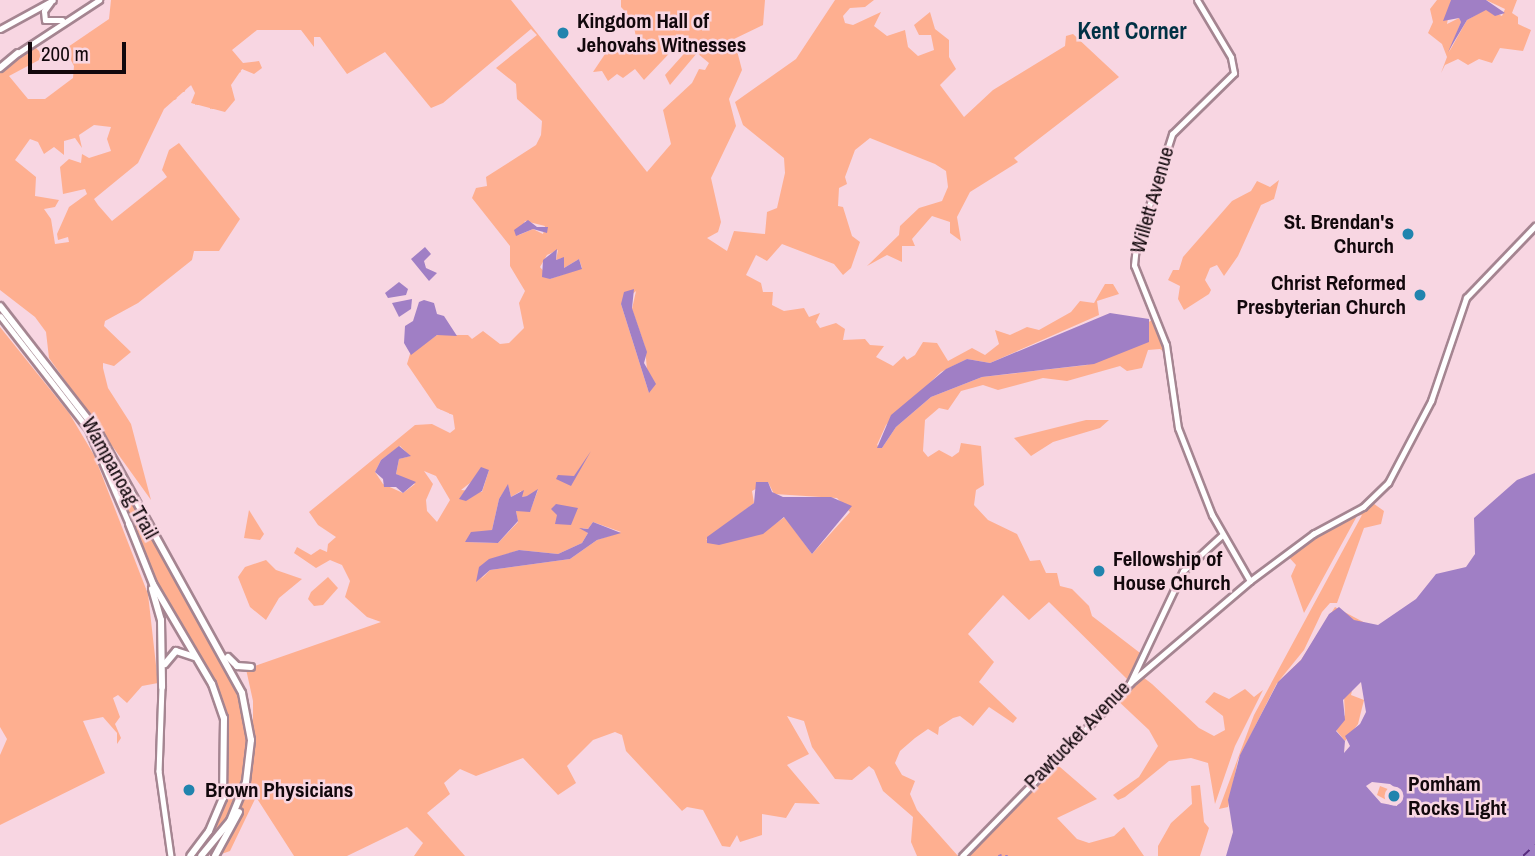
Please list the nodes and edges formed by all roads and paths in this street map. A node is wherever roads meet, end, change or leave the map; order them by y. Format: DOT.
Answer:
graph roads {
  1 [pos="54,0"];
  2 [pos="99,0"];
  3 [pos="1197,0"];
  4 [pos="73,17"];
  5 [pos="0,29"];
  6 [pos="18,53"];
  7 [pos="0,66"];
  8 [pos="1535,226"];
  9 [pos="0,306"];
  10 [pos="0,316"];
  11 [pos="129,524"];
  12 [pos="1223,535"];
  13 [pos="141,556"];
  14 [pos="1250,580"];
  15 [pos="183,588"];
  16 [pos="1144,654"];
  17 [pos="1152,661"];
  18 [pos="251,667"];
  19 [pos="1139,671"];
  20 [pos="208,676"];
  21 [pos="162,687"];
  22 [pos="246,782"];
  23 [pos="171,856"];
  24 [pos="190,856"];
  25 [pos="201,856"];
  26 [pos="215,856"];
  27 [pos="962,856"];
  1 -- 4 [label="main road"];
  1 -- 5 [label="main road"];
  2 -- 4 [label="main road"];
  3 -- 12 [label="main road, Willett Avenue"];
  4 -- 6 [label="main road"];
  6 -- 7 [label="highway"];
  8 -- 14 [label="main road"];
  9 -- 15 [label="highway, Wampanoag Trail"];
  10 -- 11 [label="main road, Wampanoag Trail"];
  11 -- 13 [label="highway, Wampanoag Trail"];
  12 -- 14 [label="main road, Willett Avenue"];
  12 -- 16 [label="main road, Pawtucket Avenue"];
  13 -- 20 [label="highway"];
  13 -- 21 [label="highway"];
  14 -- 17 [label="main road, Pawtucket Avenue"];
  15 -- 18 [label="highway"];
  15 -- 22 [label="highway"];
  16 -- 17 [label="main road"];
  16 -- 19 [label="main road, Pawtucket Avenue"];
  17 -- 19 [label="main road, Pawtucket Avenue"];
  19 -- 27 [label="main road, Pawtucket Avenue"];
  20 -- 21 [label="highway"];
  20 -- 24 [label="highway"];
  21 -- 23 [label="main road"];
  22 -- 25 [label="highway"];
  22 -- 26 [label="highway"];
}
